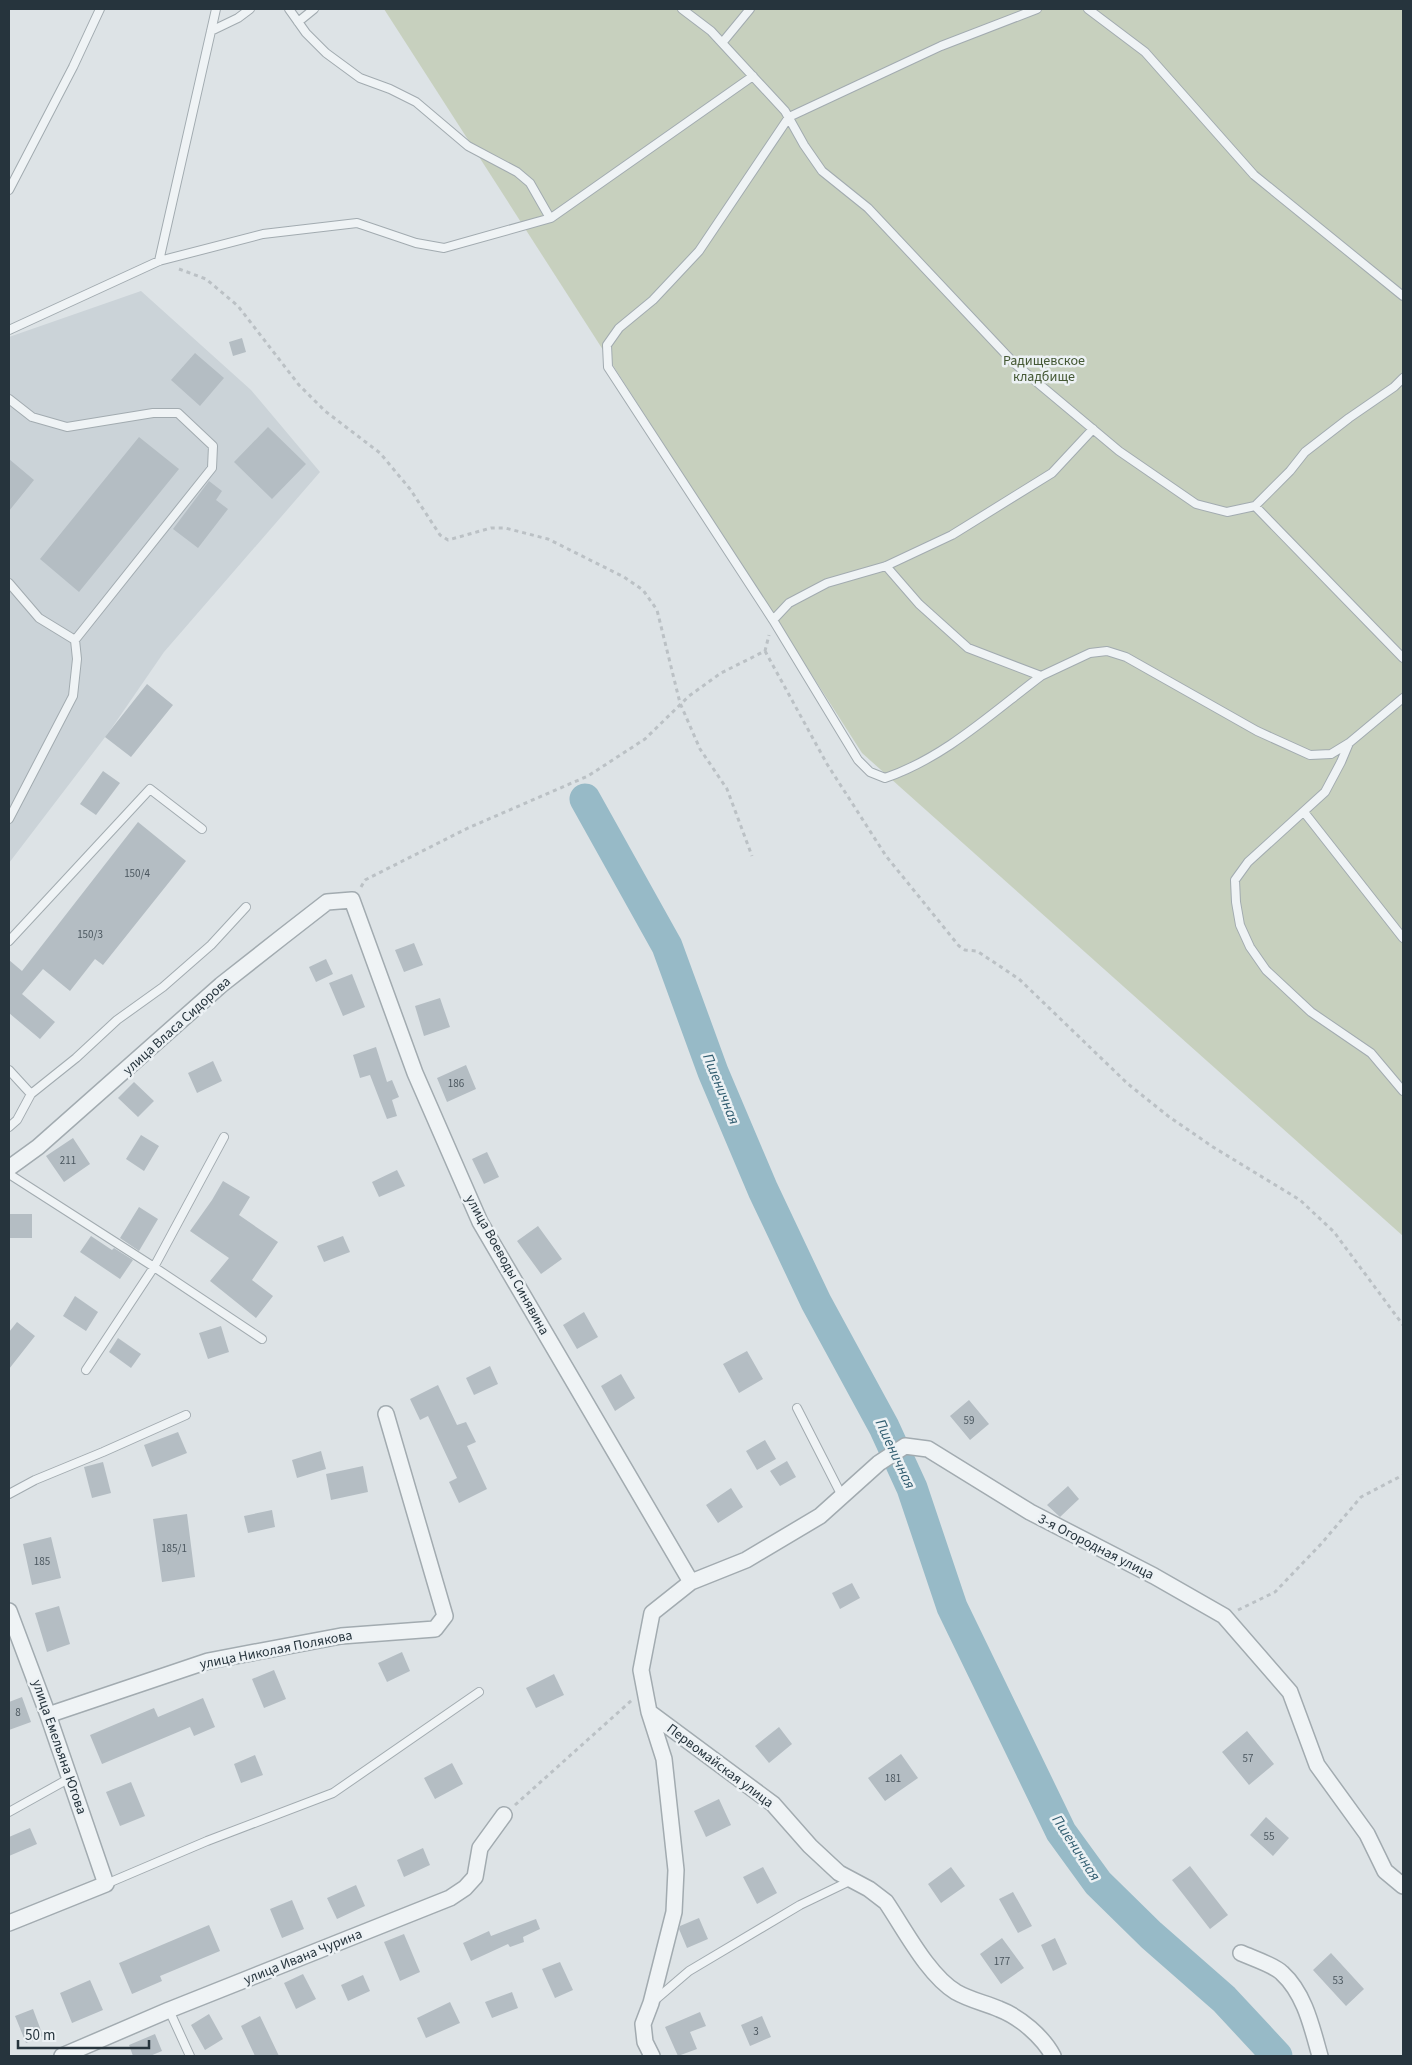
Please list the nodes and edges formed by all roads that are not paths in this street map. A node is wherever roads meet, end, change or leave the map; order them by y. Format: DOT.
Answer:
graph roads {
  1 [pos="100,9"];
  2 [pos="216,9"];
  3 [pos="250,9"];
  4 [pos="290,9"];
  5 [pos="314,9"];
  6 [pos="682,9"];
  7 [pos="750,9"];
  8 [pos="1037,9"];
  9 [pos="1088,9"];
  10 [pos="298,22"];
  11 [pos="211,31"];
  12 [pos="722,43"];
  13 [pos="753,76"];
  14 [pos="789,117"];
  15 [pos="9,190"];
  16 [pos="550,218"];
  17 [pos="159,261"];
  18 [pos="1403,296"];
  19 [pos="9,330"];
  20 [pos="1403,378"];
  21 [pos="9,399"];
  22 [pos="1093,429"];
  23 [pos="1255,506"];
  24 [pos="886,566"];
  25 [pos="9,583"];
  26 [pos="773,620"];
  27 [pos="75,640"];
  28 [pos="1403,658"];
  29 [pos="1041,676"];
  30 [pos="1403,698"];
  31 [pos="1349,743"];
  32 [pos="1304,812"];
  33 [pos="9,819"];
  34 [pos="202,828"];
  35 [pos="352,900"];
  36 [pos="246,907"];
  37 [pos="1403,938"];
  38 [pos="9,941"];
  39 [pos="9,1070"];
  40 [pos="1403,1090"];
  41 [pos="31,1094"];
  42 [pos="9,1127"];
  43 [pos="224,1137"];
  44 [pos="9,1168"];
  45 [pos="9,1174"];
  46 [pos="154,1267"];
  47 [pos="262,1339"];
  48 [pos="86,1370"];
  49 [pos="797,1408"];
  50 [pos="386,1414"];
  51 [pos="186,1415"];
  52 [pos="9,1494"];
  53 [pos="842,1496"];
  54 [pos="691,1582"];
  55 [pos="9,1611"];
  56 [pos="479,1692"];
  57 [pos="648,1712"];
  58 [pos="48,1715"];
  59 [pos="70,1778"];
  60 [pos="9,1812"];
  61 [pos="504,1815"];
  62 [pos="852,1880"];
  63 [pos="106,1884"];
  64 [pos="1403,1886"];
  65 [pos="9,1923"];
  66 [pos="1241,1953"];
  67 [pos="651,2003"];
  68 [pos="169,2010"];
  69 [pos="62,2056"];
  70 [pos="190,2056"];
  71 [pos="652,2056"];
  72 [pos="1053,2056"];
  73 [pos="1320,2056"];
  1 -- 15 [label="lane"];
  2 -- 11 [label="lane"];
  3 -- 11 [label="lane"];
  4 -- 10 [label="lane"];
  5 -- 10 [label="lane"];
  6 -- 12 [label="lane"];
  7 -- 12 [label="lane"];
  8 -- 14 [label="lane"];
  9 -- 18 [label="lane"];
  10 -- 16 [label="lane"];
  11 -- 17 [label="lane"];
  12 -- 13 [label="lane"];
  13 -- 14 [label="lane"];
  13 -- 16 [label="lane"];
  14 -- 22 [label="lane"];
  14 -- 26 [label="lane"];
  16 -- 17 [label="lane"];
  17 -- 19 [label="lane"];
  20 -- 23 [label="lane"];
  21 -- 27 [label="lane"];
  22 -- 23 [label="lane"];
  22 -- 24 [label="lane"];
  23 -- 28 [label="lane"];
  24 -- 26 [label="lane"];
  24 -- 29 [label="lane"];
  25 -- 27 [label="lane"];
  26 -- 29 [label="lane"];
  27 -- 33 [label="lane"];
  29 -- 31 [label="lane"];
  30 -- 31 [label="lane"];
  31 -- 32 [label="lane"];
  32 -- 37 [label="lane"];
  32 -- 40 [label="lane"];
  34 -- 38 [label="lane"];
  35 -- 44 [label="street, улица Власа Сидорова"];
  35 -- 54 [label="street, улица Воеводы Синявина"];
  36 -- 41 [label="lane"];
  39 -- 41 [label="lane"];
  41 -- 42 [label="lane"];
  43 -- 46 [label="lane"];
  45 -- 46 [label="lane"];
  46 -- 47 [label="lane"];
  46 -- 48 [label="lane"];
  49 -- 53 [label="lane"];
  50 -- 58 [label="street, улица Николая Полякова"];
  51 -- 52 [label="lane"];
  53 -- 54 [label="street, 3-я Огородная улица"];
  53 -- 64 [label="street, 3-я Огородная улица"];
  54 -- 57 [label="street, 3-я Огородная улица"];
  55 -- 58 [label="street, улица Емельяна Югова"];
  56 -- 63 [label="lane"];
  57 -- 62 [label="street, Первомайская улица"];
  57 -- 67 [label="street, 3-я Огородная улица"];
  58 -- 59 [label="street, улица Емельяна Югова"];
  59 -- 60 [label="lane"];
  59 -- 63 [label="street, улица Емельяна Югова"];
  61 -- 68 [label="street, улица Ивана Чурина"];
  62 -- 67 [label="lane"];
  62 -- 72 [label="street, Первомайская улица"];
  63 -- 65 [label="street"];
  66 -- 73 [label="street"];
  67 -- 71 [label="street, 3-я Огородная улица"];
  68 -- 69 [label="street, улица Ивана Чурина"];
  68 -- 70 [label="lane"];
}
